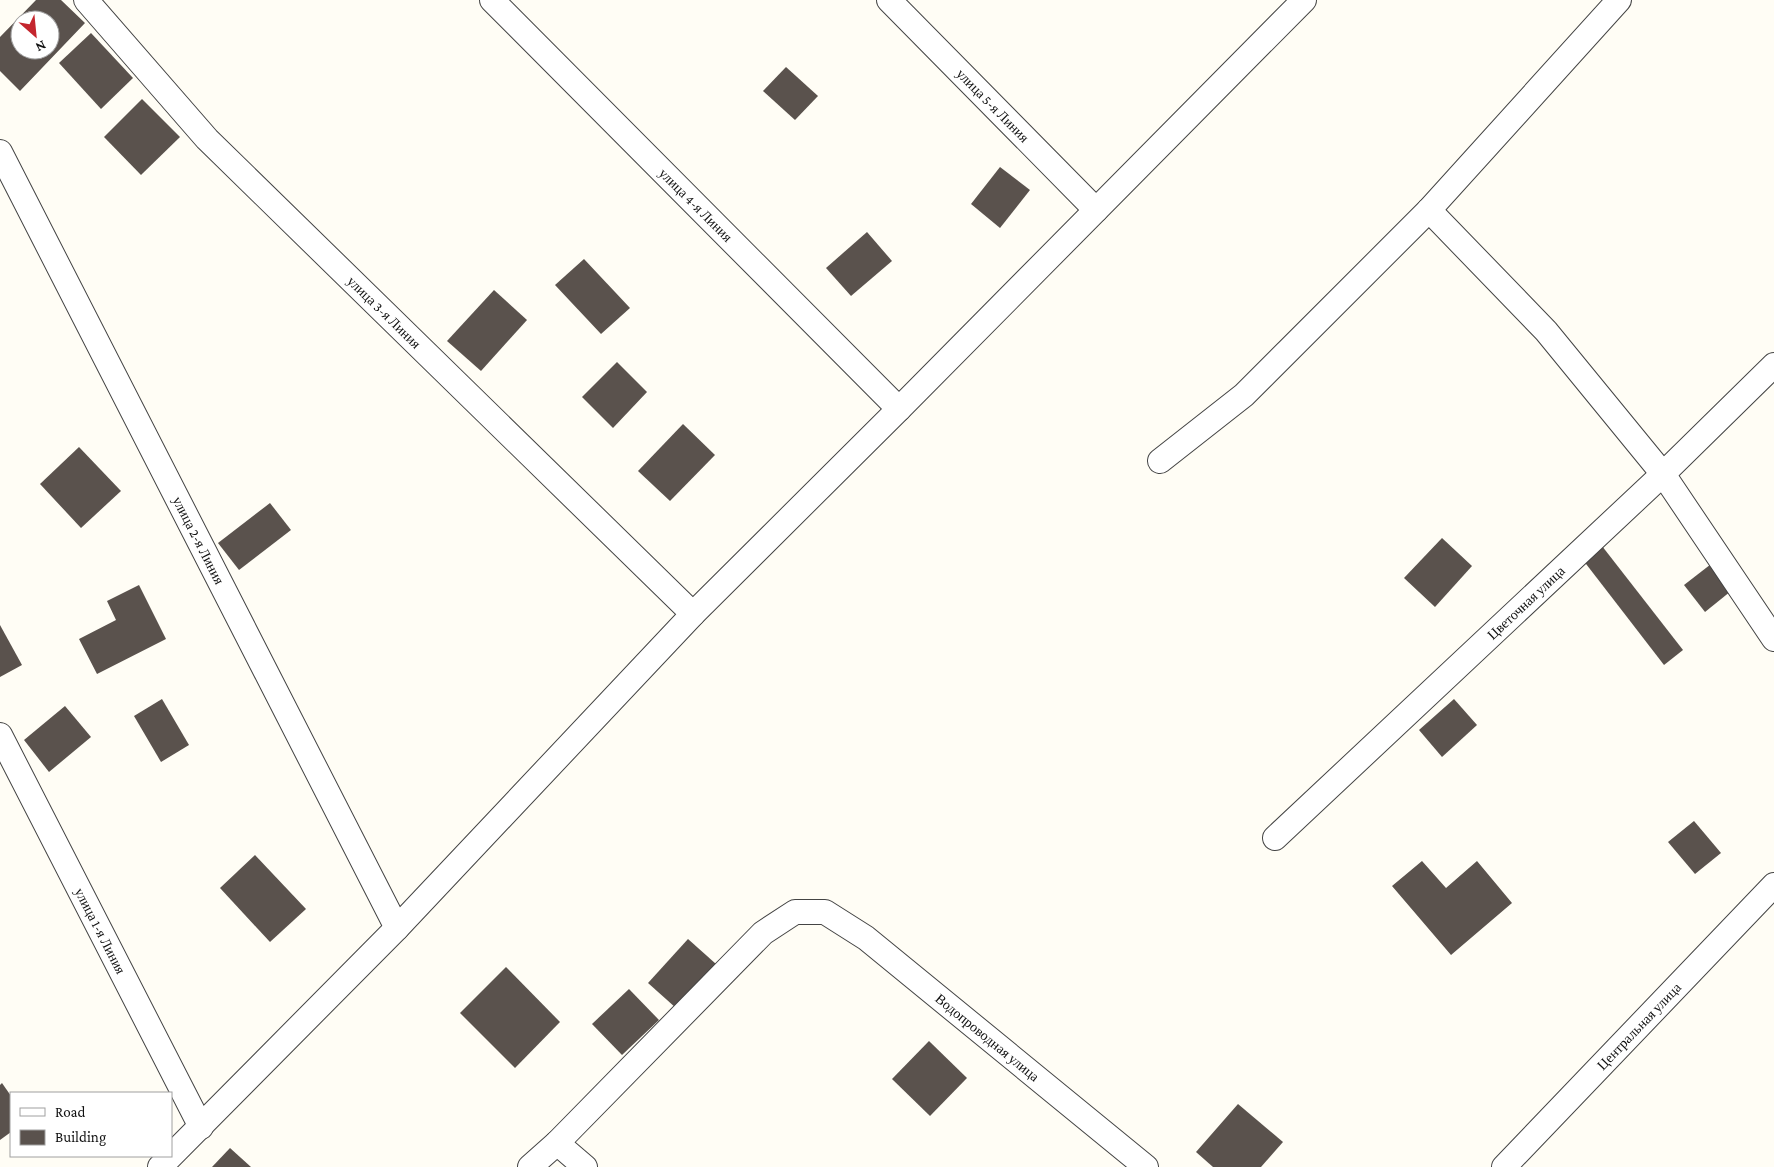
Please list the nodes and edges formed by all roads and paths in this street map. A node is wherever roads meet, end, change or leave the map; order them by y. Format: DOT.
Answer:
graph roads {
  1 [pos="86,0"];
  2 [pos="492,0"];
  3 [pos="889,0"];
  4 [pos="1304,0"];
  5 [pos="1619,0"];
  6 [pos="0,152"];
  7 [pos="1096,210"];
  8 [pos="1429,210"];
  9 [pos="1774,365"];
  10 [pos="899,409"];
  11 [pos="1160,461"];
  12 [pos="1663,474"];
  13 [pos="693,614"];
  14 [pos="1774,639"];
  15 [pos="0,735"];
  16 [pos="1275,838"];
  17 [pos="1774,885"];
  18 [pos="397,928"];
  19 [pos="201,1127"];
  20 [pos="557,1143"];
  21 [pos="172,1155"];
  22 [pos="170,1157"];
  23 [pos="160,1167"];
  24 [pos="530,1167"];
  25 [pos="585,1167"];
  26 [pos="1145,1167"];
  27 [pos="1504,1167"];
  1 -- 13 [label="street, улица 3-я Линия"];
  2 -- 10 [label="street, улица 4-я Линия"];
  3 -- 7 [label="street, улица 5-я Линия"];
  4 -- 7 [label="street"];
  5 -- 8 [label="street"];
  6 -- 18 [label="street, улица 2-я Линия"];
  7 -- 10 [label="street"];
  8 -- 11 [label="street"];
  8 -- 12 [label="street"];
  9 -- 12 [label="street, Цветочная улица"];
  10 -- 13 [label="street"];
  12 -- 14 [label="street"];
  12 -- 16 [label="street, Цветочная улица"];
  13 -- 18 [label="street"];
  15 -- 19 [label="street, улица 1-я Линия"];
  17 -- 27 [label="street, Центральная улица"];
  18 -- 19 [label="street"];
  19 -- 21 [label="street"];
  20 -- 24 [label="street"];
  20 -- 25 [label="street"];
  20 -- 26 [label="street, Водопроводная улица"];
  22 -- 23 [label="street"];
}
